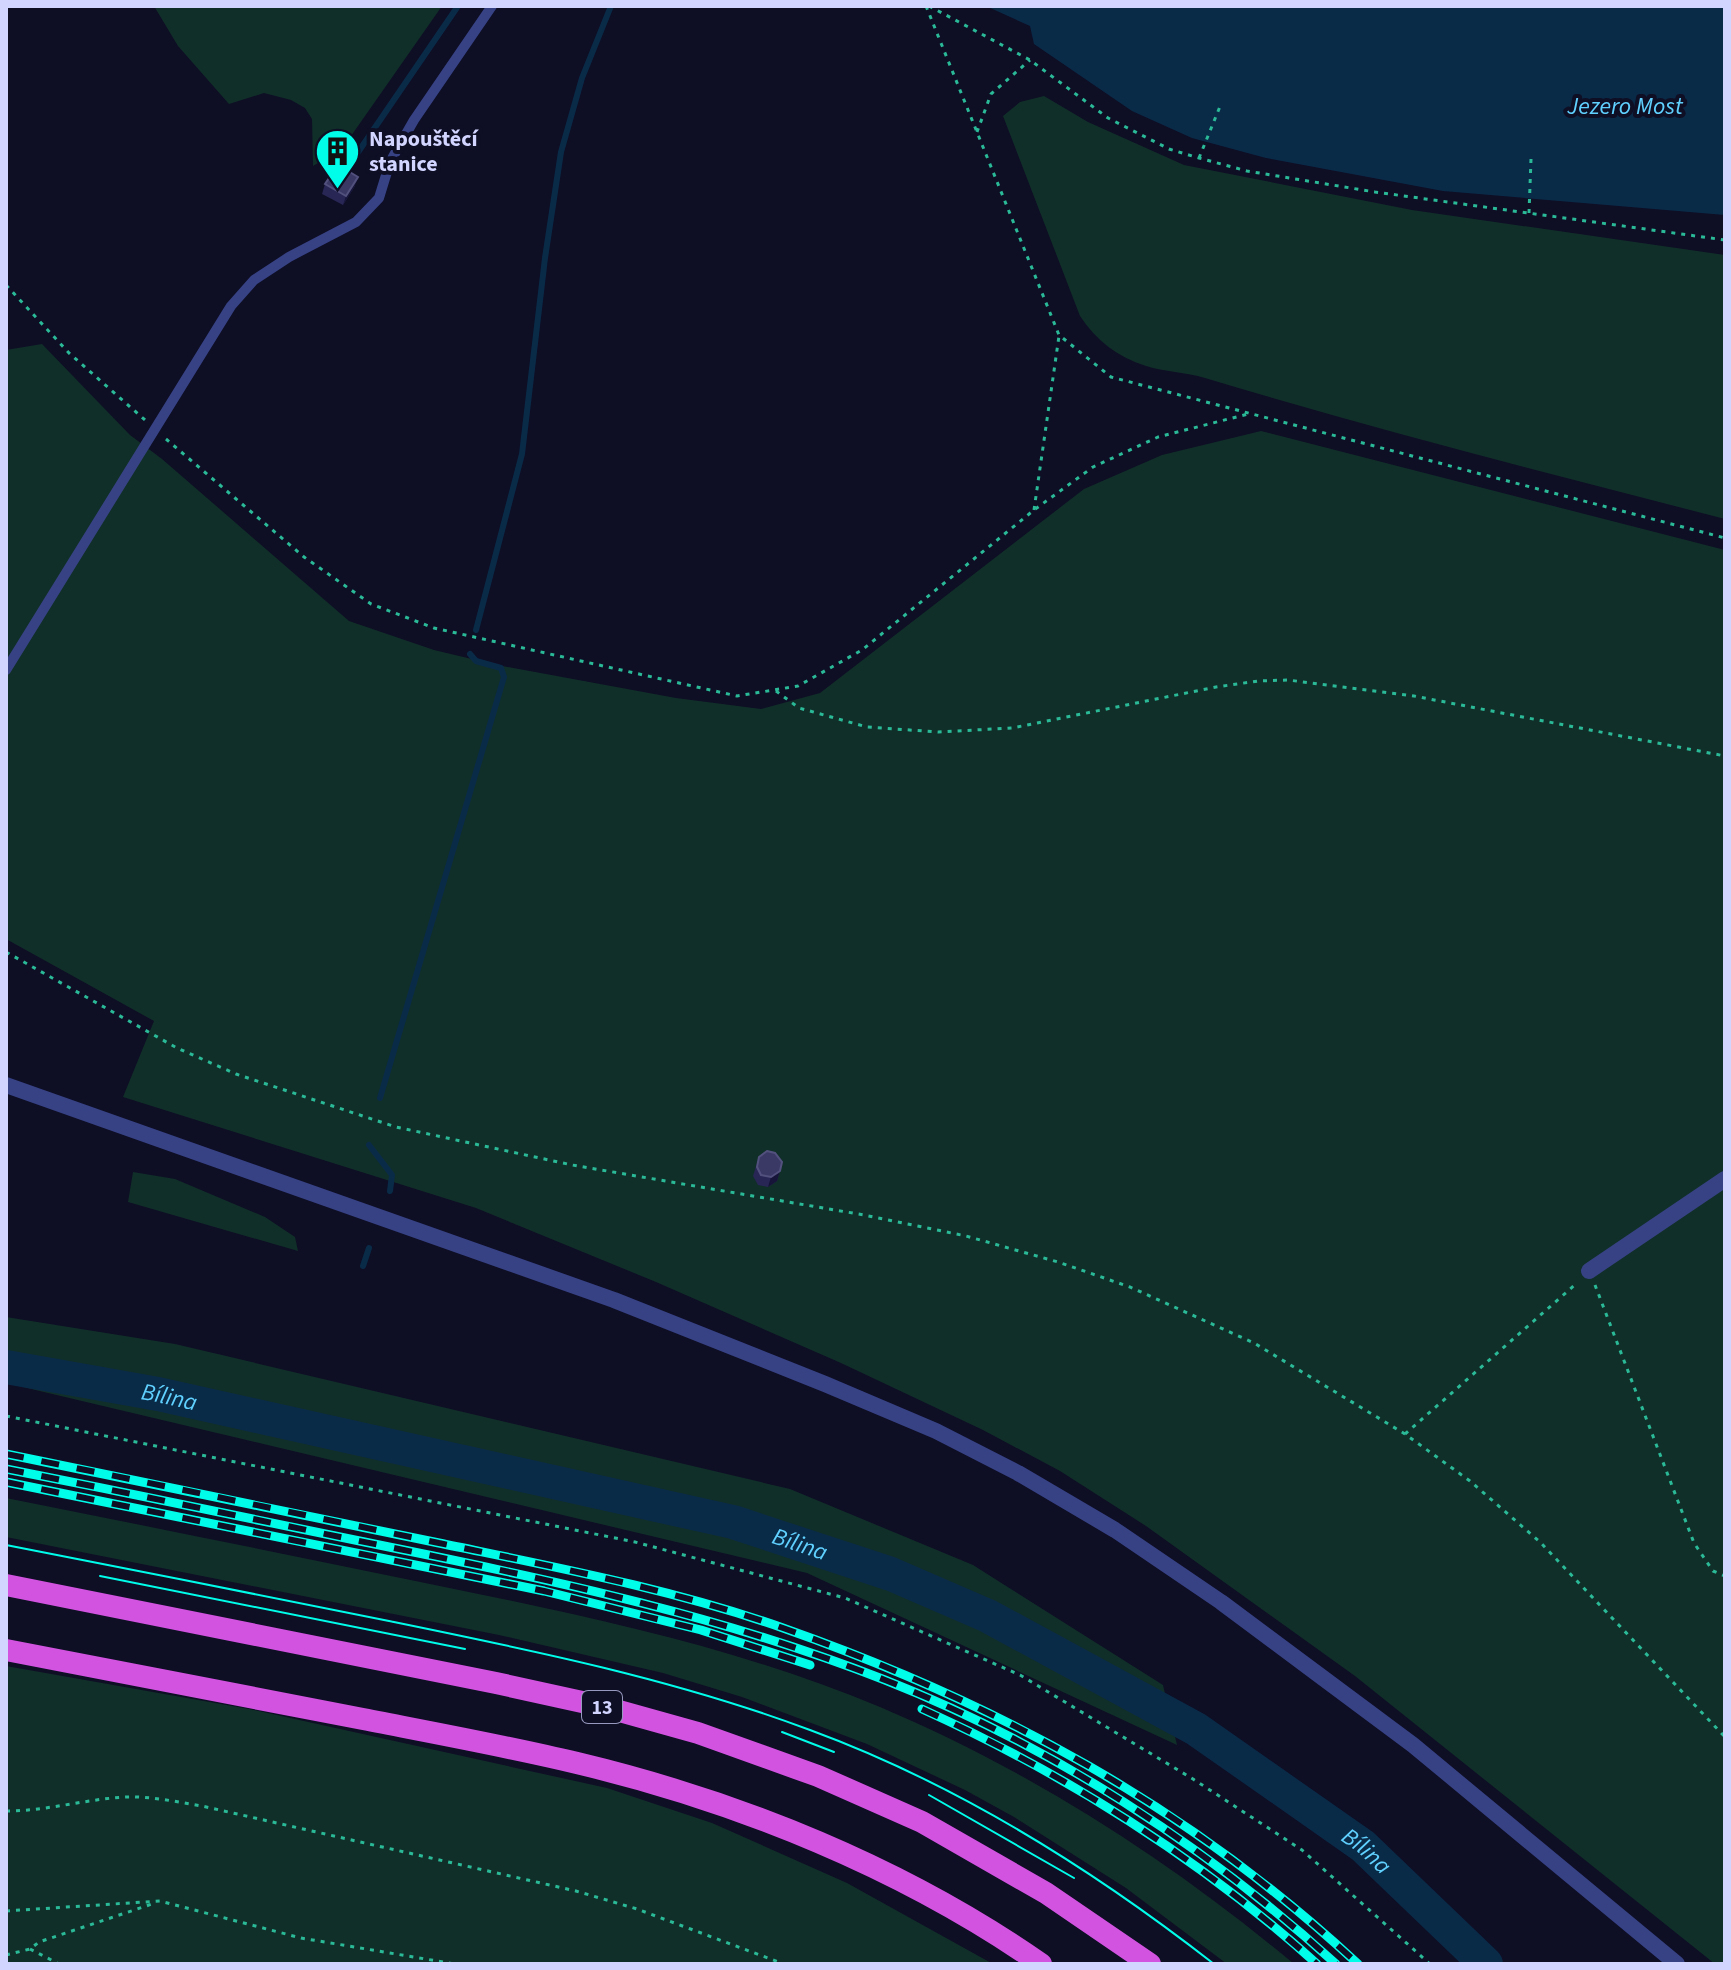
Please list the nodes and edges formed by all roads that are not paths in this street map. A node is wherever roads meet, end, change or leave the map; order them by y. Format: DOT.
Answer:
graph roads {
  1 [pos="492,6"];
  2 [pos="6,670"];
  3 [pos="6,1085"];
  4 [pos="1725,1179"];
  5 [pos="1589,1271"];
  6 [pos="6,1585"];
  7 [pos="6,1650"];
  8 [pos="1041,1964"];
  9 [pos="1150,1964"];
  10 [pos="1677,1964"];
  1 -- 2 [label="lane"];
  3 -- 10 [label="street"];
  4 -- 5 [label="street"];
  6 -- 9 [label="highway, 13"];
  7 -- 8 [label="highway"];
}
